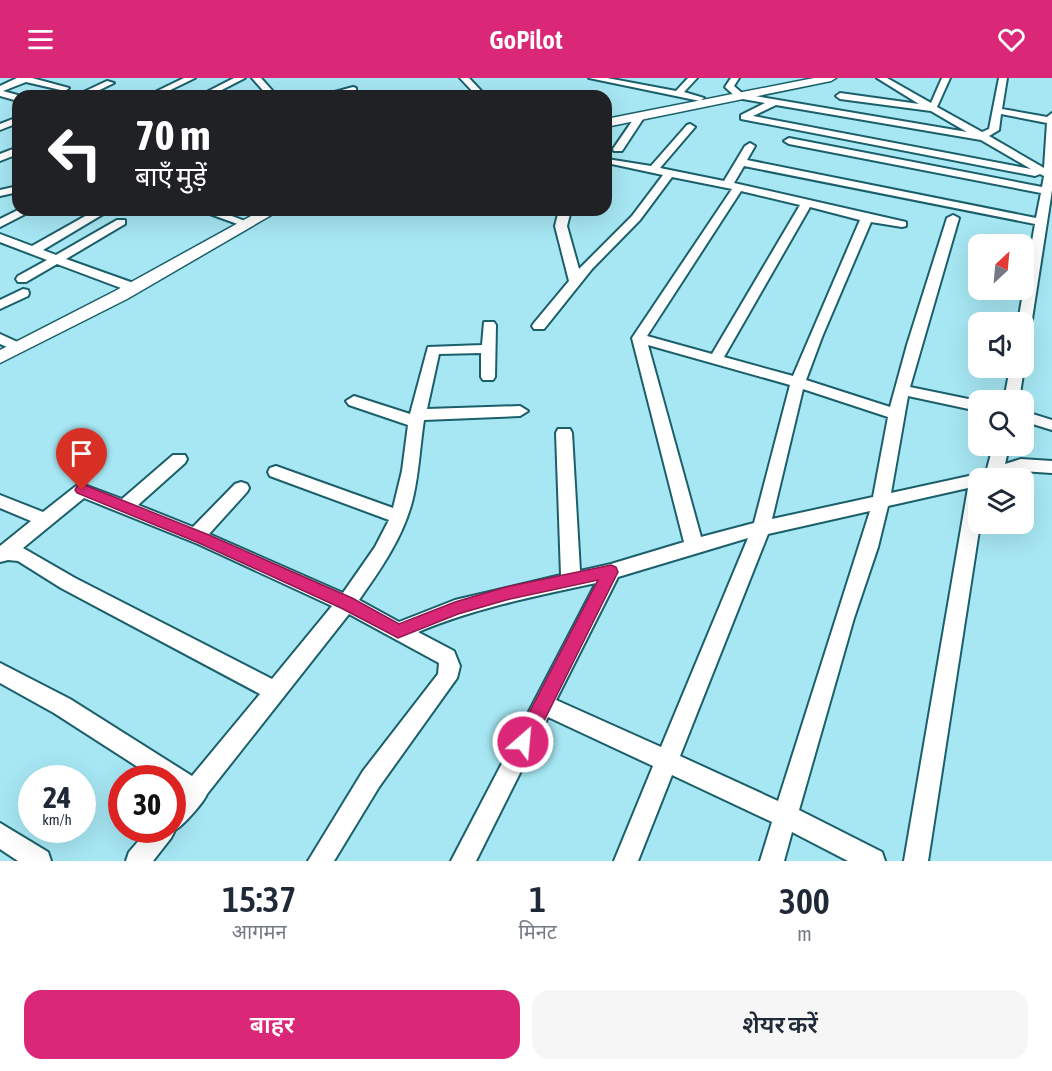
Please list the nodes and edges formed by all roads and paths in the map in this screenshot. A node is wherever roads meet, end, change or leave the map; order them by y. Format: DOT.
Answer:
graph roads {
  1 [pos="191,78"];
  2 [pos="241,78"];
  3 [pos="256,78"];
  4 [pos="464,78"];
  5 [pos="593,78"];
  6 [pos="693,78"];
  7 [pos="735,78"];
  8 [pos="831,78"];
  9 [pos="881,78"];
  10 [pos="946,78"];
  11 [pos="1003,78"];
  12 [pos="23,79"];
  13 [pos="632,81"];
  14 [pos="110,83"];
  15 [pos="65,88"];
  16 [pos="93,90"];
  17 [pos="164,90"];
  18 [pos="216,90"];
  19 [pos="267,90"];
  20 [pos="476,90"];
  21 [pos="0,91"];
  22 [pos="678,94"];
  23 [pos="740,96"];
  24 [pos="840,96"];
  25 [pos="705,101"];
  26 [pos="774,102"];
  27 [pos="930,108"];
  28 [pos="998,111"];
  29 [pos="640,116"];
  30 [pos="1052,116"];
  31 [pos="1052,121"];
  32 [pos="612,122"];
  33 [pos="690,127"];
  34 [pos="981,137"];
  35 [pos="1052,137"];
  36 [pos="789,141"];
  37 [pos="612,146"];
  38 [pos="750,146"];
  39 [pos="618,149"];
  40 [pos="612,158"];
  41 [pos="1051,158"];
  42 [pos="741,162"];
  43 [pos="612,165"];
  44 [pos="652,170"];
  45 [pos="669,174"];
  46 [pos="1050,175"];
  47 [pos="732,187"];
  48 [pos="1046,191"];
  49 [pos="806,204"];
  50 [pos="15,216"];
  51 [pos="94,216"];
  52 [pos="232,216"];
  53 [pos="262,216"];
  54 [pos="564,216"];
  55 [pos="867,218"];
  56 [pos="953,218"];
  57 [pos="120,222"];
  58 [pos="1041,222"];
  59 [pos="0,224"];
  60 [pos="248,224"];
  61 [pos="902,224"];
  62 [pos="0,238"];
  63 [pos="34,250"];
  64 [pos="56,258"];
  65 [pos="22,279"];
  66 [pos="576,282"];
  67 [pos="134,288"];
  68 [pos="23,293"];
  69 [pos="0,305"];
  70 [pos="1026,312"];
  71 [pos="489,325"];
  72 [pos="539,326"];
  73 [pos="0,338"];
  74 [pos="639,338"];
  75 [pos="19,348"];
  76 [pos="488,349"];
  77 [pos="0,357"];
  78 [pos="716,358"];
  79 [pos="488,377"];
  80 [pos="798,382"];
  81 [pos="902,390"];
  82 [pos="354,401"];
  83 [pos="968,404"];
  84 [pos="520,411"];
  85 [pos="896,414"];
  86 [pos="417,418"];
  87 [pos="1034,419"];
  88 [pos="1052,425"];
  89 [pos="564,433"];
  90 [pos="179,459"];
  91 [pos="1052,467"];
  92 [pos="1012,468"];
  93 [pos="276,472"];
  94 [pos="968,481"];
  95 [pos="241,488"];
  96 [pos="880,500"];
  97 [pos="0,501"];
  98 [pos="124,507"];
  99 [pos="399,517"];
  100 [pos="46,520"];
  101 [pos="761,529"];
  102 [pos="973,534"];
  103 [pos="196,536"];
  104 [pos="694,546"];
  105 [pos="2,554"];
  106 [pos="611,572"];
  107 [pos="572,581"];
  108 [pos="346,603"];
  109 [pos="398,631"];
  110 [pos="0,672"];
  111 [pos="275,691"];
  112 [pos="543,704"];
  113 [pos="667,761"];
  114 [pos="196,792"];
  115 [pos="186,803"];
  116 [pos="787,817"];
  117 [pos="0,835"];
  118 [pos="153,843"];
  119 [pos="39,861"];
  120 [pos="138,861"];
  121 [pos="320,861"];
  122 [pos="463,861"];
  123 [pos="626,861"];
  124 [pos="772,861"];
  125 [pos="873,861"];
  126 [pos="916,861"];
  1 -- 17 [label="street"];
  2 -- 18 [label="street"];
  3 -- 19 [label="street"];
  4 -- 20 [label="street"];
  5 -- 13 [label="street"];
  6 -- 22 [label="street"];
  7 -- 23 [label="street"];
  8 -- 23 [label="street"];
  9 -- 27 [label="street"];
  10 -- 27 [label="street"];
  11 -- 28 [label="street"];
  12 -- 15 [label="street"];
  12 -- 21 [label="street"];
  13 -- 22 [label="street"];
  14 -- 16 [label="street"];
  22 -- 25 [label="street"];
  23 -- 25 [label="street"];
  23 -- 26 [label="street"];
  24 -- 27 [label="street"];
  25 -- 29 [label="street"];
  26 -- 34 [label="street"];
  26 -- 46 [label="street"];
  27 -- 34 [label="street"];
  28 -- 31 [label="street"];
  28 -- 34 [label="street"];
  29 -- 32 [label="street"];
  29 -- 39 [label="street"];
  30 -- 31 [label="street"];
  31 -- 35 [label="street"];
  33 -- 44 [label="street"];
  34 -- 46 [label="street"];
  35 -- 41 [label="street"];
  36 -- 48 [label="street"];
  37 -- 39 [label="street"];
  38 -- 42 [label="street"];
  39 -- 40 [label="street"];
  41 -- 46 [label="street"];
  42 -- 47 [label="street"];
  42 -- 58 [label="street"];
  43 -- 44 [label="street"];
  44 -- 45 [label="street"];
  45 -- 47 [label="street"];
  45 -- 66 [label="street"];
  46 -- 48 [label="street"];
  47 -- 49 [label="street"];
  47 -- 74 [label="street"];
  48 -- 58 [label="street"];
  49 -- 55 [label="street"];
  49 -- 78 [label="street"];
  50 -- 59 [label="street"];
  51 -- 63 [label="street"];
  52 -- 60 [label="street"];
  53 -- 60 [label="street"];
  54 -- 66 [label="street"];
  55 -- 61 [label="street"];
  55 -- 80 [label="street"];
  56 -- 81 [label="street"];
  57 -- 64 [label="street"];
  58 -- 70 [label="street"];
  60 -- 67 [label="street"];
  62 -- 63 [label="street"];
  63 -- 64 [label="street"];
  64 -- 65 [label="street"];
  64 -- 67 [label="street"];
  66 -- 72 [label="street"];
  67 -- 75 [label="street"];
  68 -- 69 [label="street"];
  71 -- 76 [label="street"];
  73 -- 75 [label="street"];
  74 -- 78 [label="street"];
  74 -- 104 [label="street"];
  75 -- 77 [label="street"];
  76 -- 79 [label="street"];
  76 -- 86 [label="street"];
  78 -- 80 [label="street"];
  80 -- 85 [label="street"];
  80 -- 101 [label="street"];
  81 -- 83 [label="street"];
  81 -- 85 [label="street"];
  82 -- 86 [label="street"];
  84 -- 86 [label="street"];
  85 -- 96 [label="street"];
  86 -- 99 [label="street"];
  87 -- 88 [label="street"];
  89 -- 107 [label="street"];
  90 -- 98 [label="street"];
  91 -- 92 [label="street"];
  93 -- 99 [label="street"];
  94 -- 96 [label="street"];
  95 -- 103 [label="street"];
  96 -- 101 [label="street"];
  96 -- 116 [label="street"];
  97 -- 100 [label="street"];
  98 -- 100 [label="street"];
  98 -- 103 [label="street"];
  99 -- 108 [label="street"];
  100 -- 105 [label="street"];
  101 -- 104 [label="street"];
  101 -- 113 [label="street"];
  102 -- 126 [label="street"];
  103 -- 108 [label="street"];
  104 -- 106 [label="street"];
  105 -- 111 [label="street"];
  106 -- 107 [label="street"];
  106 -- 112 [label="street"];
  107 -- 109 [label="street"];
  108 -- 109 [label="street"];
  108 -- 111 [label="street"];
  109 -- 121 [label="street"];
  110 -- 114 [label="street"];
  111 -- 114 [label="street"];
  112 -- 113 [label="street"];
  112 -- 122 [label="street"];
  113 -- 116 [label="street"];
  113 -- 123 [label="street"];
  114 -- 115 [label="street"];
  116 -- 124 [label="street"];
  116 -- 125 [label="street"];
  117 -- 119 [label="street"];
  118 -- 120 [label="street"];
}
